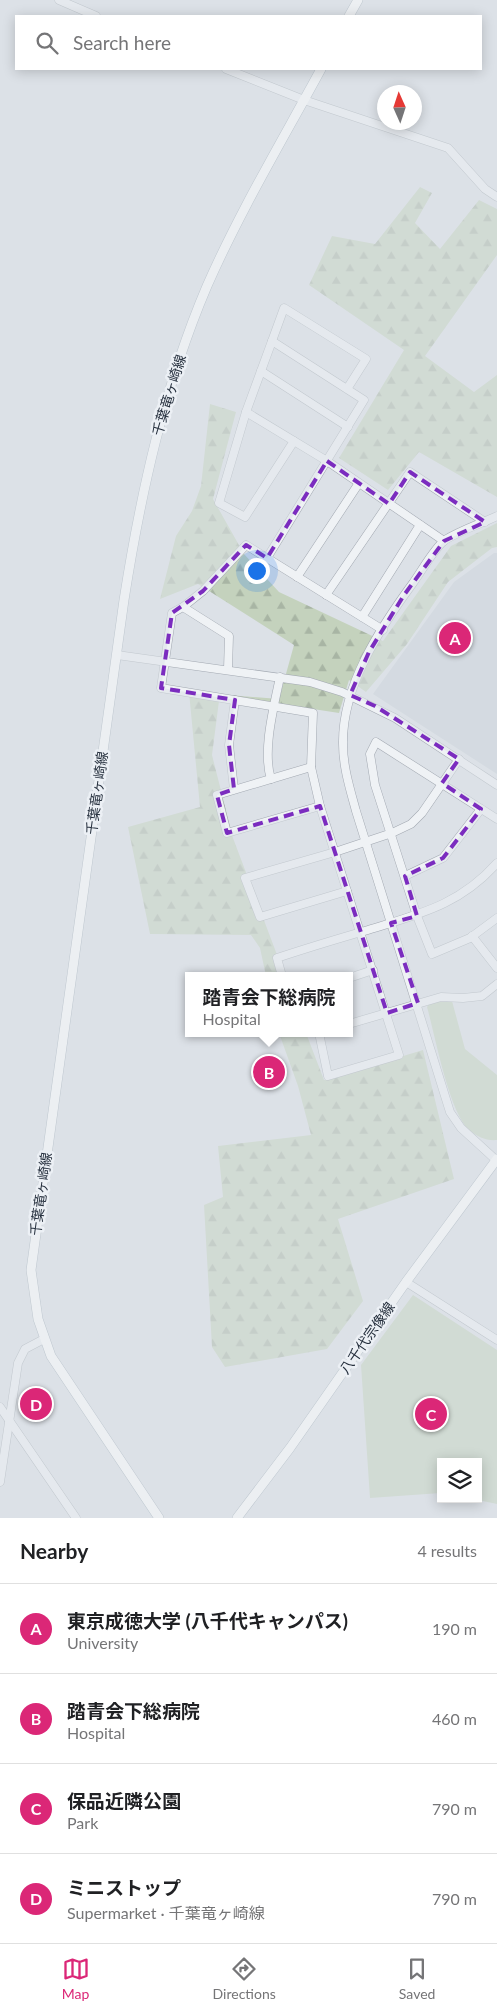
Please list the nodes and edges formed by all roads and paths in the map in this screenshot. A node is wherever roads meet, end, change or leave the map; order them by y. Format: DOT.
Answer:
graph roads {
  1 [pos="59,0"];
  2 [pos="358,0"];
  3 [pos="94,15"];
  4 [pos="350,15"];
  5 [pos="229,70"];
  6 [pos="320,70"];
  7 [pos="304,100"];
  8 [pos="497,197"];
  9 [pos="272,341"];
  10 [pos="261,371"];
  11 [pos="347,389"];
  12 [pos="246,412"];
  13 [pos="348,427"];
  14 [pos="294,441"];
  15 [pos="327,461"];
  16 [pos="359,483"];
  17 [pos="390,504"];
  18 [pos="497,516"];
  19 [pos="484,522"];
  20 [pos="420,525"];
  21 [pos="444,541"];
  22 [pos="266,558"];
  23 [pos="297,577"];
  24 [pos="326,595"];
  25 [pos="182,607"];
  26 [pos="362,617"];
  27 [pos="383,630"];
  28 [pos="117,655"];
  29 [pos="166,660"];
  30 [pos="228,669"];
  31 [pos="280,677"];
  32 [pos="350,695"];
  33 [pos="235,700"];
  34 [pos="274,706"];
  35 [pos="459,759"];
  36 [pos="311,767"];
  37 [pos="271,779"];
  38 [pos="442,783"];
  39 [pos="497,785"];
  40 [pos="234,789"];
  41 [pos="320,806"];
  42 [pos="481,808"];
  43 [pos="497,819"];
  44 [pos="392,833"];
  45 [pos="368,841"];
  46 [pos="335,852"];
  47 [pos="497,863"];
  48 [pos="405,876"];
  49 [pos="347,890"];
  50 [pos="417,916"];
  51 [pos="497,918"];
  52 [pos="391,922"];
  53 [pos="360,932"];
  54 [pos="472,936"];
  55 [pos="497,968"];
  56 [pos="373,970"];
  57 [pos="281,972"];
  58 [pos="353,977"];
  59 [pos="497,984"];
  60 [pos="418,1002"];
  61 [pos="387,1013"];
  62 [pos="353,1023"];
  63 [pos="321,1037"];
  64 [pos="497,1159"];
  65 [pos="406,1282"];
  66 [pos="44,1339"];
  67 [pos="497,1340"];
  68 [pos="0,1407"];
  69 [pos="9,1420"];
  70 [pos="0,1482"];
  71 [pos="76,1518"];
  72 [pos="159,1518"];
  73 [pos="237,1518"];
  1 -- 3 [label="street"];
  2 -- 4 [label="main road"];
  5 -- 7 [label="street"];
  6 -- 7 [label="main road, 千葉竜ヶ崎線"];
  7 -- 8 [label="street"];
  7 -- 28 [label="main road, 千葉竜ヶ崎線"];
  9 -- 10 [label="street"];
  9 -- 11 [label="street"];
  9 -- 11 [label="street"];
  10 -- 12 [label="street"];
  10 -- 13 [label="street"];
  11 -- 13 [label="street"];
  12 -- 14 [label="street"];
  12 -- 14 [label="street"];
  13 -- 15 [label="street"];
  14 -- 15 [label="street"];
  15 -- 16 [label="street"];
  15 -- 22 [label="street"];
  16 -- 17 [label="street"];
  16 -- 23 [label="street"];
  17 -- 19 [label="street"];
  17 -- 20 [label="street"];
  17 -- 24 [label="street"];
  18 -- 19 [label="street"];
  19 -- 21 [label="street"];
  20 -- 21 [label="street"];
  20 -- 26 [label="street"];
  21 -- 27 [label="street"];
  22 -- 23 [label="street"];
  22 -- 25 [label="street"];
  23 -- 24 [label="street"];
  24 -- 26 [label="street"];
  25 -- 29 [label="street"];
  25 -- 30 [label="street"];
  26 -- 27 [label="street"];
  27 -- 32 [label="street"];
  28 -- 29 [label="street"];
  28 -- 66 [label="main road, 千葉竜ヶ崎線"];
  29 -- 30 [label="street"];
  29 -- 33 [label="street"];
  30 -- 31 [label="street"];
  31 -- 32 [label="street"];
  31 -- 34 [label="street"];
  32 -- 35 [label="street"];
  32 -- 45 [label="street"];
  33 -- 34 [label="street"];
  33 -- 40 [label="street"];
  34 -- 36 [label="street"];
  34 -- 37 [label="street"];
  35 -- 38 [label="street"];
  35 -- 39 [label="street"];
  36 -- 37 [label="street"];
  36 -- 41 [label="street"];
  37 -- 40 [label="street"];
  38 -- 42 [label="street"];
  38 -- 44 [label="street"];
  38 -- 44 [label="street"];
  40 -- 41 [label="street"];
  41 -- 46 [label="street"];
  42 -- 43 [label="street"];
  42 -- 48 [label="street"];
  44 -- 45 [label="street"];
  44 -- 48 [label="street"];
  45 -- 46 [label="street"];
  45 -- 52 [label="street"];
  46 -- 49 [label="street"];
  46 -- 49 [label="street"];
  47 -- 50 [label="street"];
  48 -- 50 [label="street"];
  49 -- 53 [label="street"];
  50 -- 52 [label="street"];
  50 -- 54 [label="street"];
  51 -- 54 [label="street"];
  52 -- 53 [label="street"];
  52 -- 60 [label="street"];
  53 -- 56 [label="street"];
  53 -- 57 [label="street"];
  54 -- 55 [label="street"];
  56 -- 58 [label="street"];
  56 -- 61 [label="street"];
  59 -- 60 [label="street"];
  60 -- 61 [label="street"];
  60 -- 64 [label="street"];
  61 -- 62 [label="street"];
  61 -- 63 [label="street"];
  64 -- 65 [label="main road, 八千代宗像線"];
  65 -- 67 [label="street"];
  65 -- 73 [label="main road, 八千代宗像線"];
  66 -- 69 [label="street"];
  66 -- 72 [label="main road, 千葉竜ヶ崎線"];
  68 -- 69 [label="street"];
  69 -- 70 [label="street"];
  69 -- 71 [label="street"];
}
